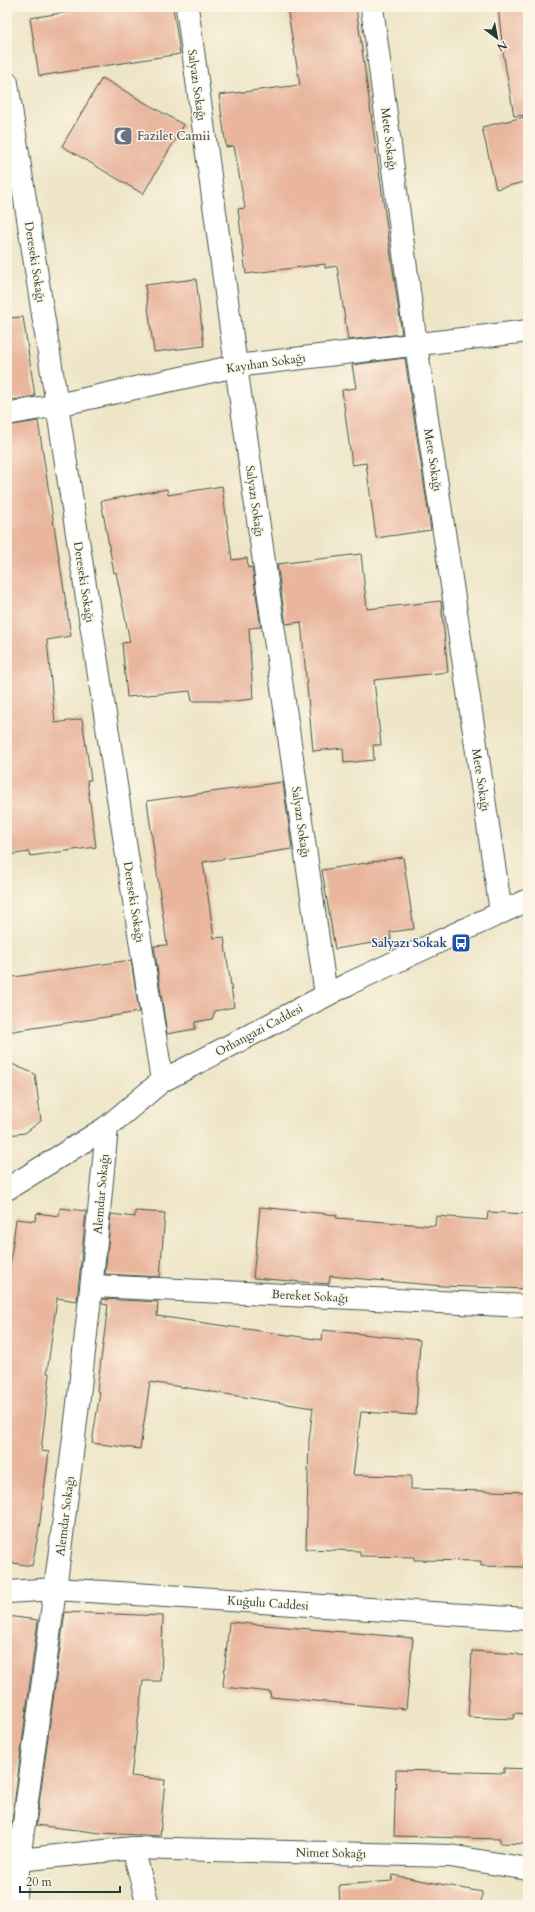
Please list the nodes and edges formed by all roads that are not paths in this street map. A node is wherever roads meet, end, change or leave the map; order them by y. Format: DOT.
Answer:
graph roads {
  1 [pos="186,7"];
  2 [pos="372,7"];
  3 [pos="7,83"];
  4 [pos="528,331"];
  5 [pos="416,345"];
  6 [pos="236,366"];
  7 [pos="57,405"];
  8 [pos="7,414"];
  9 [pos="528,900"];
  10 [pos="501,912"];
  11 [pos="326,995"];
  12 [pos="162,1081"];
  13 [pos="107,1127"];
  14 [pos="7,1188"];
  15 [pos="93,1286"];
  16 [pos="528,1306"];
  17 [pos="56,1589"];
  18 [pos="7,1592"];
  19 [pos="528,1619"];
  20 [pos="133,1848"];
  21 [pos="19,1860"];
  22 [pos="528,1869"];
  23 [pos="15,1905"];
  24 [pos="148,1905"];
  1 -- 6 [label="street, Salyazı Sokağı"];
  2 -- 5 [label="street, Mete Sokağı"];
  3 -- 7 [label="street, Dereseki Sokağı"];
  4 -- 5 [label="street, Kayıhan Sokağı"];
  5 -- 6 [label="street, Kayıhan Sokağı"];
  5 -- 10 [label="street, Mete Sokağı"];
  6 -- 7 [label="street, Kayıhan Sokağı"];
  6 -- 11 [label="street, Salyazı Sokağı"];
  7 -- 8 [label="street, Kayıhan Sokağı"];
  7 -- 12 [label="street, Dereseki Sokağı"];
  9 -- 10 [label="street, Orhangazi Caddesi"];
  10 -- 11 [label="street, Orhangazi Caddesi"];
  11 -- 12 [label="street, Orhangazi Caddesi"];
  12 -- 13 [label="street, Orhangazi Caddesi"];
  13 -- 14 [label="street, Orhangazi Caddesi"];
  13 -- 15 [label="street, Alemdar Sokağı"];
  15 -- 16 [label="street, Bereket Sokağı"];
  15 -- 17 [label="street, Alemdar Sokağı"];
  17 -- 18 [label="street, Kuğulu Caddesi"];
  17 -- 19 [label="street, Kuğulu Caddesi"];
  17 -- 21 [label="street, Alemdar Sokağı"];
  20 -- 21 [label="street, Nimet Sokağı"];
  20 -- 22 [label="street, Nimet Sokağı"];
  20 -- 24 [label="street"];
  21 -- 23 [label="street, Alemdar Sokağı"];
}
